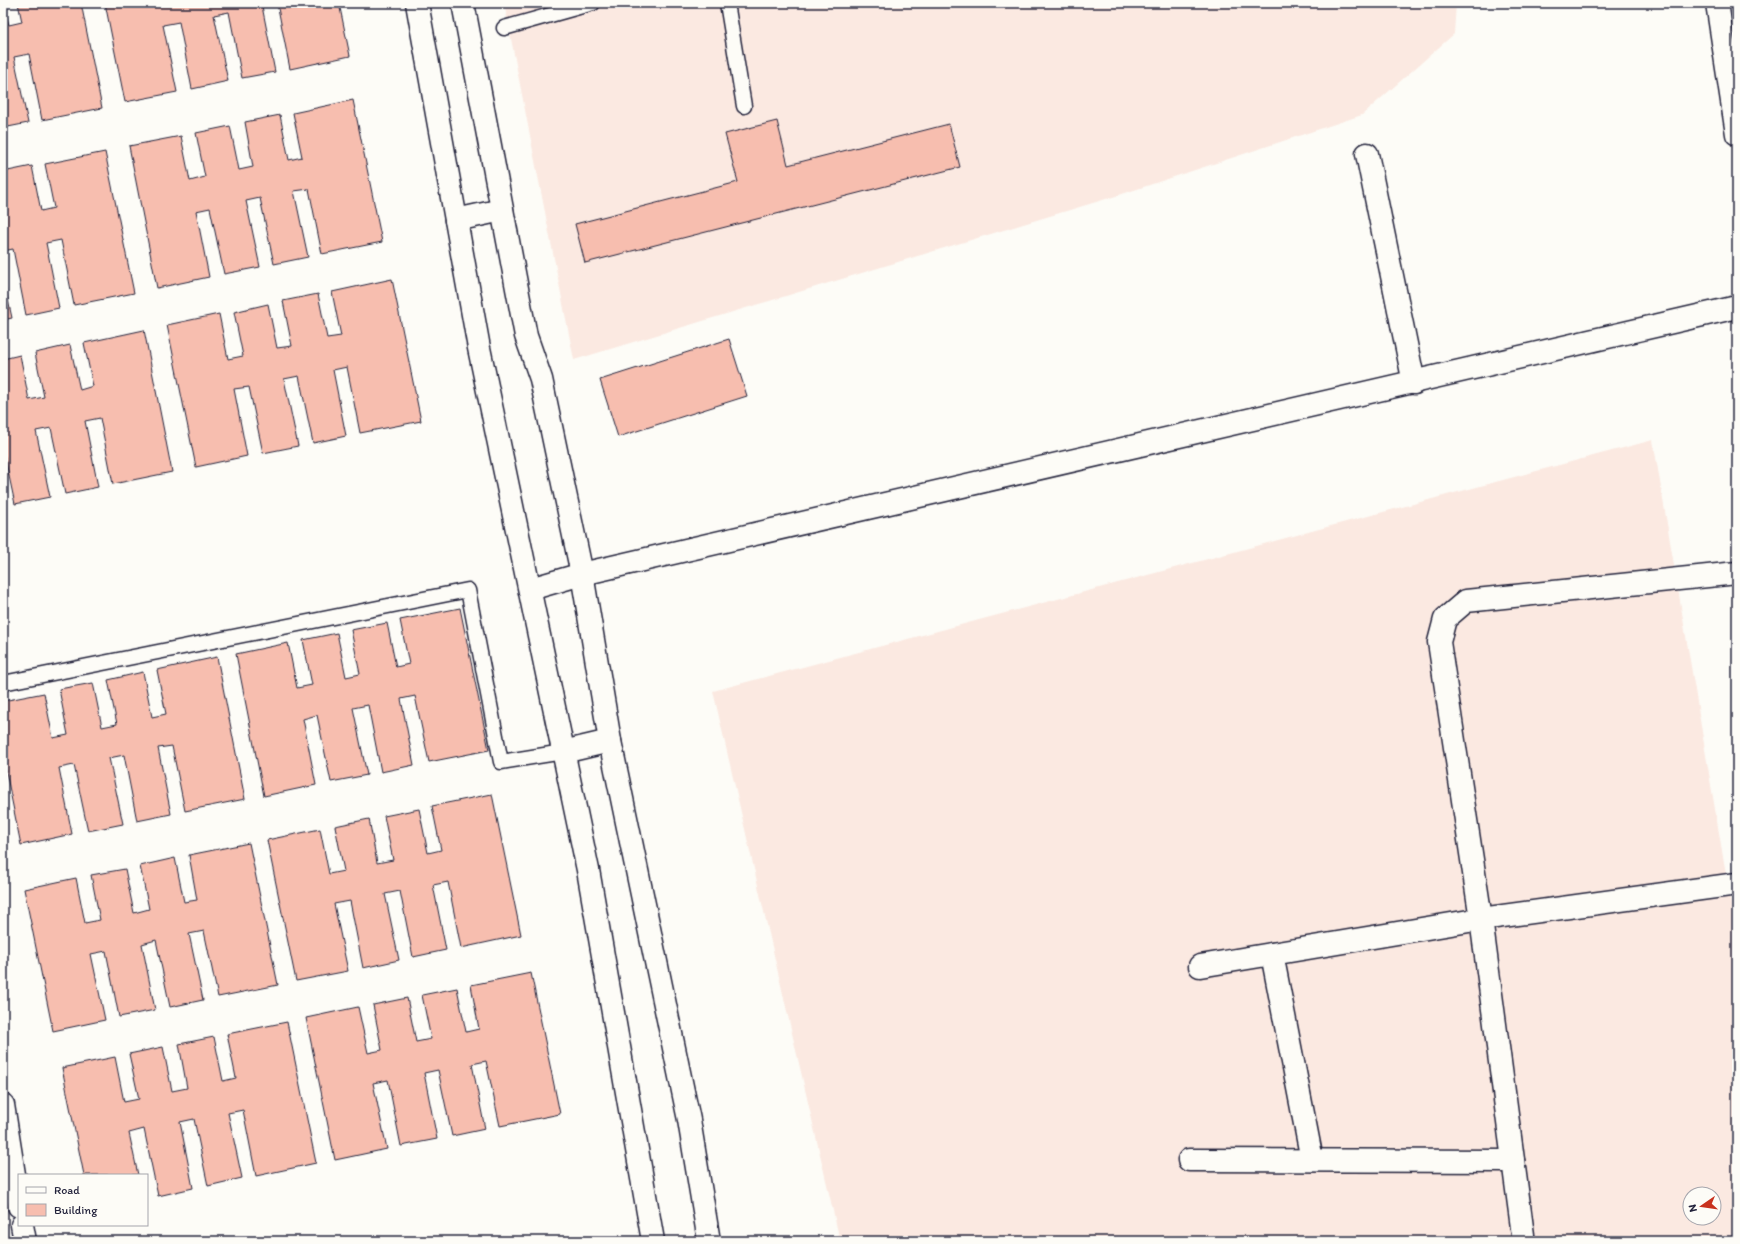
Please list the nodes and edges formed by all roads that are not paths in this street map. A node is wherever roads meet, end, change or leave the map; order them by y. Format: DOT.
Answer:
graph roads {
  1 [pos="417,3"];
  2 [pos="463,3"];
  3 [pos="593,3"];
  4 [pos="727,3"];
  5 [pos="1717,3"];
  6 [pos="504,28"];
  7 [pos="744,106"];
  8 [pos="1737,134"];
  9 [pos="1367,154"];
  10 [pos="502,210"];
  11 [pos="456,220"];
  12 [pos="1737,307"];
  13 [pos="1414,383"];
  14 [pos="1737,573"];
  15 [pos="582,574"];
  16 [pos="530,589"];
  17 [pos="3,683"];
  18 [pos="610,741"];
  19 [pos="563,752"];
  20 [pos="1737,884"];
  21 [pos="1481,919"];
  22 [pos="1272,954"];
  23 [pos="1200,966"];
  24 [pos="3,1106"];
  25 [pos="1188,1160"];
  26 [pos="1312,1160"];
  27 [pos="1513,1161"];
  28 [pos="18,1200"];
  29 [pos="22,1226"];
  30 [pos="1523,1235"];
  31 [pos="24,1241"];
  32 [pos="653,1241"];
  33 [pos="709,1241"];
  1 -- 11 [label="street"];
  2 -- 10 [label="street"];
  3 -- 6 [label="lane"];
  4 -- 7 [label="lane"];
  5 -- 8 [label="street"];
  9 -- 13 [label="street"];
  10 -- 11 [label="street"];
  10 -- 15 [label="street"];
  11 -- 16 [label="street"];
  12 -- 13 [label="street"];
  13 -- 15 [label="street"];
  14 -- 21 [label="street"];
  15 -- 16 [label="street"];
  15 -- 18 [label="street"];
  16 -- 19 [label="street"];
  17 -- 19 [label="lane"];
  18 -- 19 [label="street"];
  18 -- 33 [label="street"];
  19 -- 32 [label="street"];
  20 -- 21 [label="street"];
  21 -- 22 [label="street"];
  21 -- 27 [label="street"];
  22 -- 23 [label="street"];
  22 -- 26 [label="street"];
  24 -- 28 [label="street"];
  25 -- 26 [label="street"];
  26 -- 27 [label="street"];
  27 -- 30 [label="street"];
  29 -- 31 [label="street"];
}
